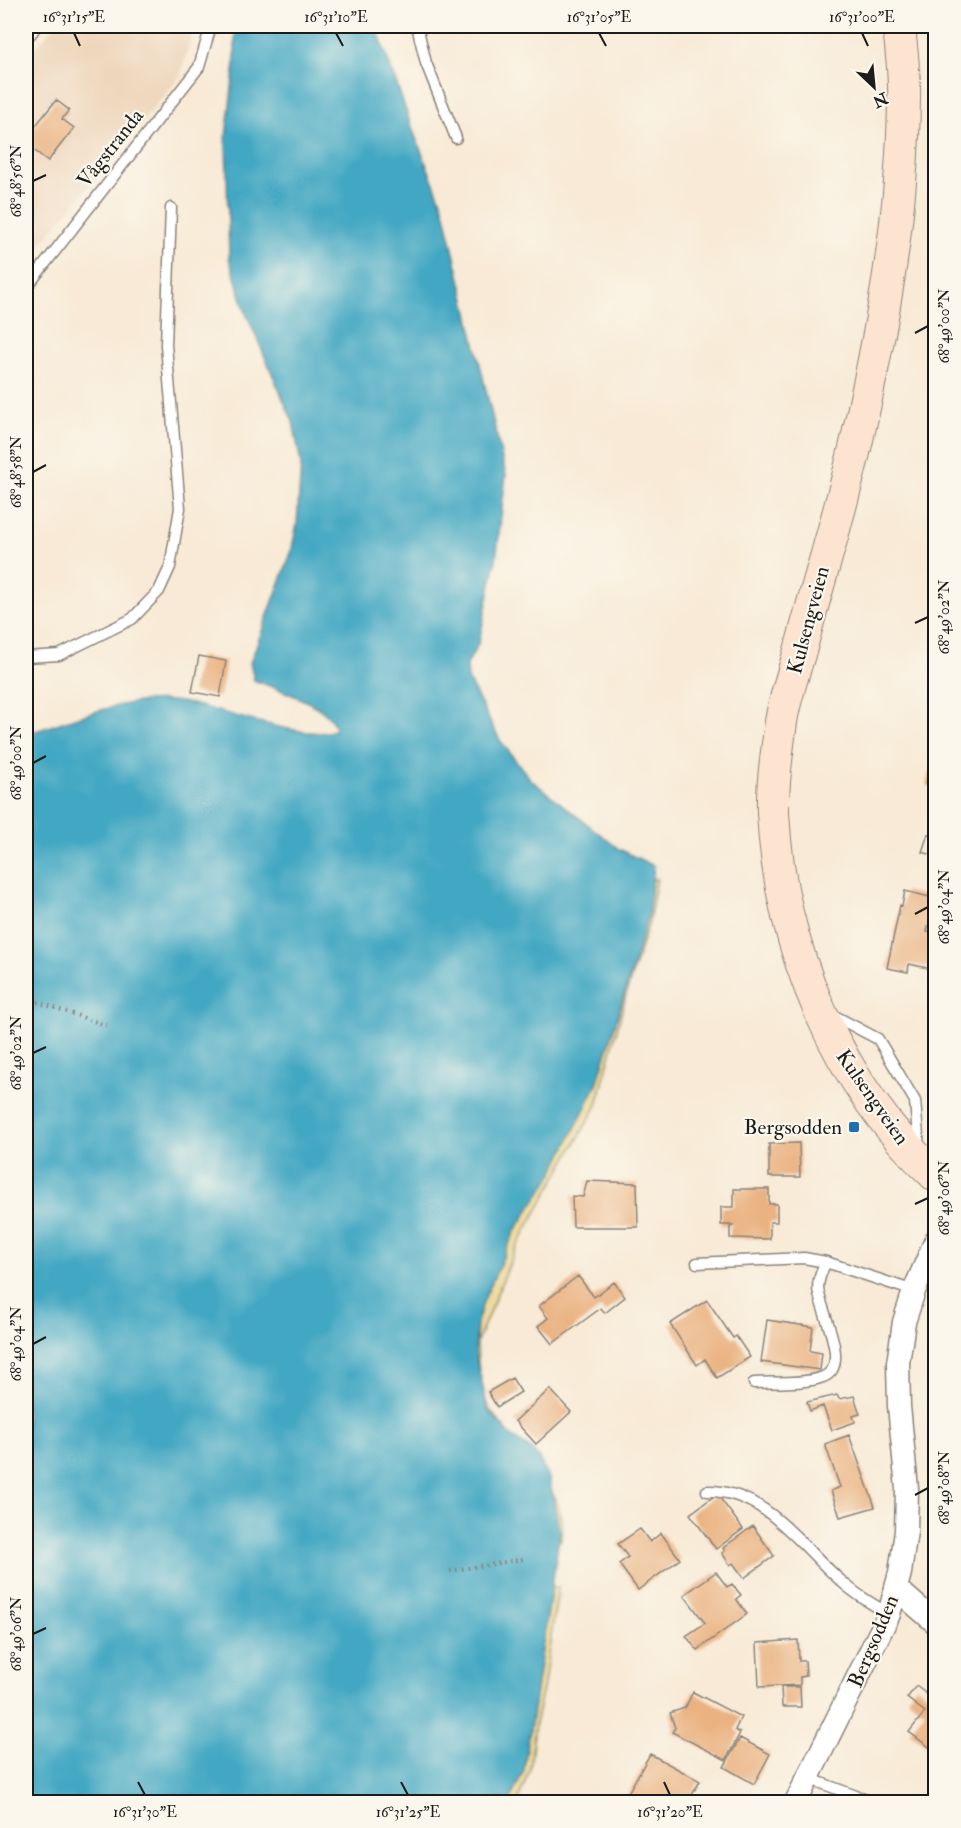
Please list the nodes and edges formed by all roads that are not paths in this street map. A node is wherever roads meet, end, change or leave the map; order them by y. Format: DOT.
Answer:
graph roads {
  1 [pos="29,26"];
  2 [pos="211,26"];
  3 [pos="417,26"];
  4 [pos="899,26"];
  5 [pos="26,30"];
  6 [pos="456,138"];
  7 [pos="171,208"];
  8 [pos="26,288"];
  9 [pos="26,657"];
  10 [pos="928,1169"];
  11 [pos="936,1240"];
  12 [pos="826,1262"];
  13 [pos="697,1263"];
  14 [pos="914,1291"];
  15 [pos="754,1383"];
  16 [pos="707,1491"];
  17 [pos="891,1605"];
  18 [pos="936,1623"];
  19 [pos="808,1778"];
  20 [pos="796,1803"];
  21 [pos="872,1803"];
  1 -- 5 [label="street"];
  2 -- 8 [label="lane, Vågstranda"];
  3 -- 6 [label="lane"];
  4 -- 10 [label="main road, Kulsengveien"];
  7 -- 9 [label="lane"];
  11 -- 14 [label="street, Bergsodden"];
  12 -- 13 [label="lane"];
  12 -- 14 [label="lane"];
  12 -- 15 [label="lane"];
  14 -- 17 [label="street, Bergsodden"];
  16 -- 17 [label="lane"];
  17 -- 18 [label="street"];
  17 -- 19 [label="street, Bergsodden"];
  19 -- 20 [label="street, Bergsodden"];
  19 -- 21 [label="lane"];
}
